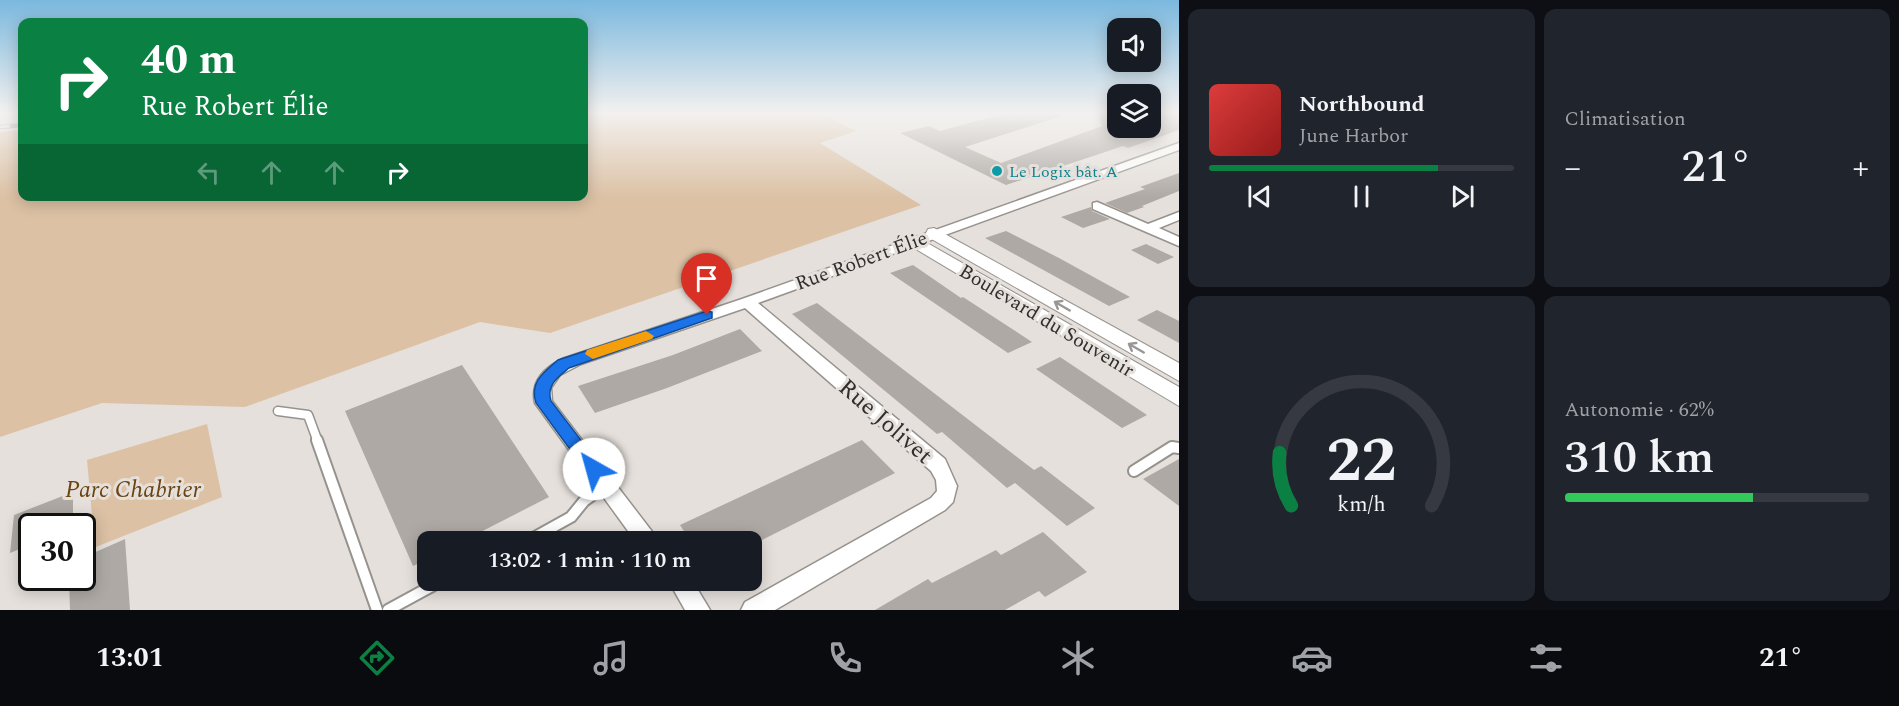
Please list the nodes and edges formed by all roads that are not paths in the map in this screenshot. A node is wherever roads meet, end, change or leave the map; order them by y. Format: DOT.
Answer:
graph roads {
  1 [pos="1179,146"];
  2 [pos="1097,206"];
  3 [pos="1179,216"];
  4 [pos="1149,228"];
  5 [pos="925,237"];
  6 [pos="1179,242"];
  7 [pos="747,302"];
  8 [pos="1179,373"];
  9 [pos="1179,398"];
  10 [pos="278,411"];
  11 [pos="1179,448"];
  12 [pos="1134,471"];
  13 [pos="606,485"];
  14 [pos="546,531"];
  15 [pos="641,531"];
  16 [pos="423,591"];
  17 [pos="686,591"];
  18 [pos="377,610"];
  19 [pos="388,610"];
  20 [pos="698,610"];
  21 [pos="753,610"];
  1 -- 5 [label="street, Rue Robert Élie"];
  2 -- 4 [label="street"];
  3 -- 4 [label="street"];
  4 -- 6 [label="street"];
  5 -- 7 [label="street, Rue Robert Élie"];
  8 -- 5 [label="street, Boulevard du Souvenir, one-way"];
  5 -- 9 [label="street, Boulevard du Souvenir"];
  7 -- 13 [label="street, Rue Robert Élie"];
  7 -- 21 [label="street, Rue Jolivet"];
  10 -- 18 [label="lane"];
  11 -- 12 [label="lane"];
  13 -- 14 [label="lane"];
  13 -- 15 [label="street"];
  16 -- 19 [label="lane"];
  17 -- 20 [label="street"];
}
